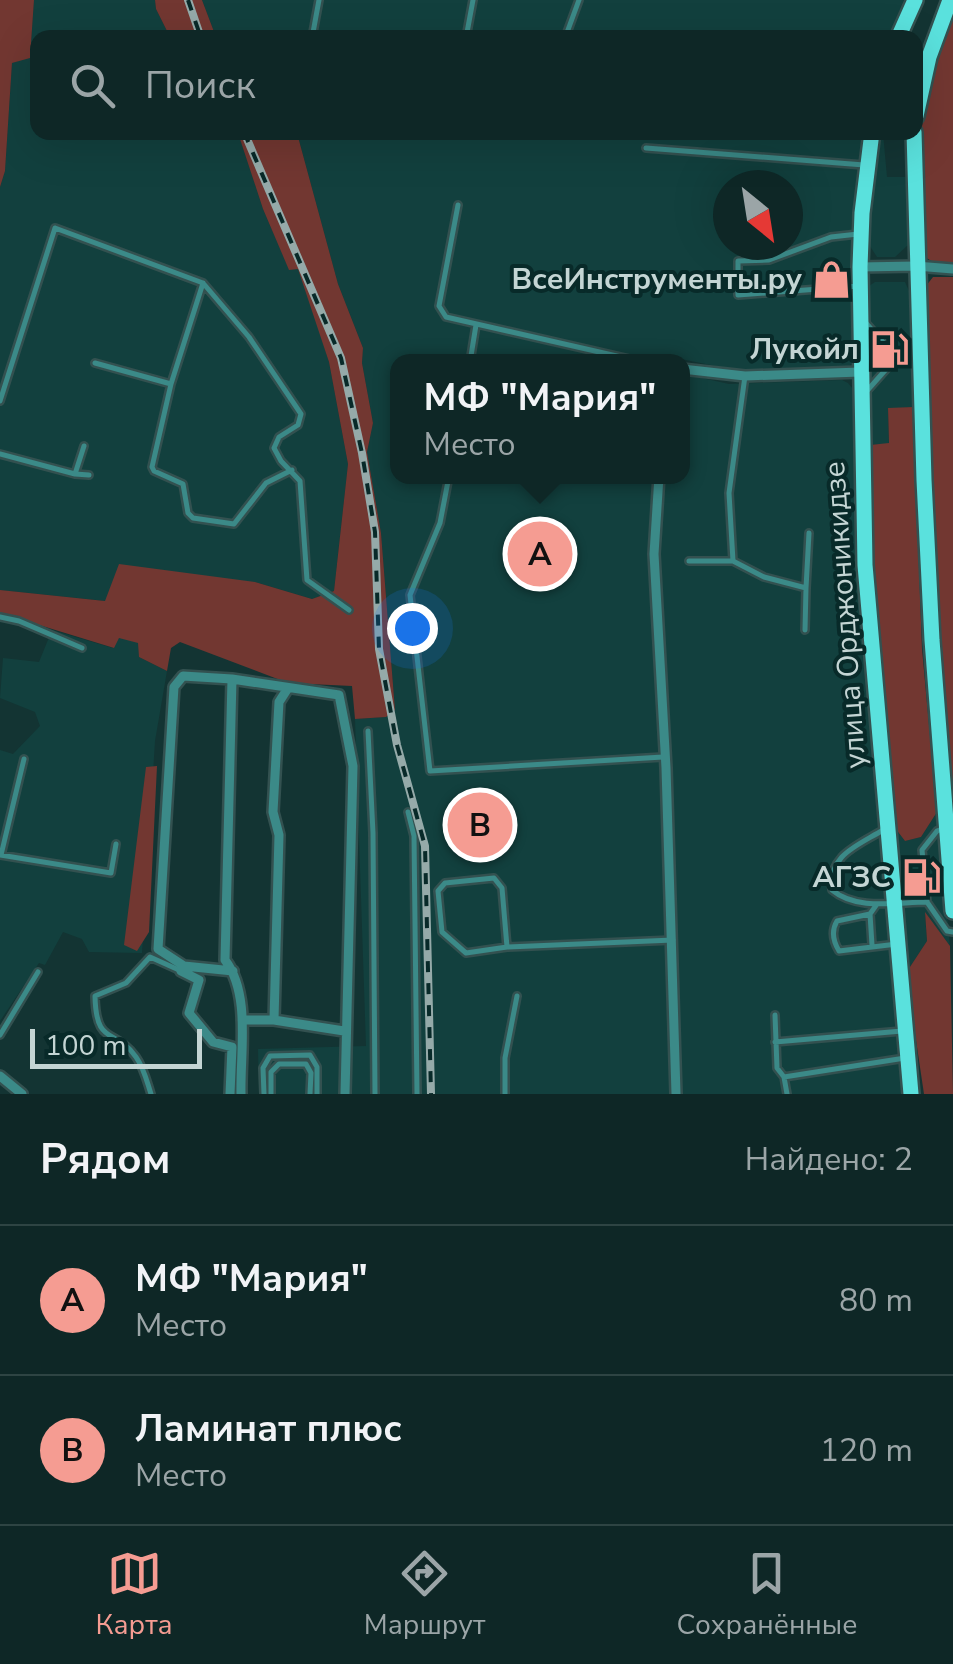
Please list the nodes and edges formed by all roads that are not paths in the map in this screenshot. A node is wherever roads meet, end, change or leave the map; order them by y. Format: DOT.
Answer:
graph roads {
  1 [pos="318,0"];
  2 [pos="473,0"];
  3 [pos="579,0"];
  4 [pos="915,0"];
  5 [pos="950,0"];
  6 [pos="313,30"];
  7 [pos="467,30"];
  8 [pos="569,30"];
  9 [pos="902,30"];
  10 [pos="923,84"];
  11 [pos="871,140"];
  12 [pos="914,140"];
  13 [pos="646,148"];
  14 [pos="868,165"];
  15 [pos="458,205"];
  16 [pos="861,234"];
  17 [pos="916,266"];
  18 [pos="860,267"];
  19 [pos="953,269"];
  20 [pos="203,282"];
  21 [pos="860,285"];
  22 [pos="860,316"];
  23 [pos="476,324"];
  24 [pos="471,354"];
  25 [pos="608,354"];
  26 [pos="95,363"];
  27 [pos="690,369"];
  28 [pos="860,372"];
  29 [pos="745,376"];
  30 [pos="171,384"];
  31 [pos="860,398"];
  32 [pos="0,401"];
  33 [pos="84,446"];
  34 [pos="0,454"];
  35 [pos="292,470"];
  36 [pos="75,474"];
  37 [pos="90,475"];
  38 [pos="447,484"];
  39 [pos="658,484"];
  40 [pos="809,533"];
  41 [pos="733,560"];
  42 [pos="689,561"];
  43 [pos="806,588"];
  44 [pos="348,610"];
  45 [pos="0,617"];
  46 [pos="804,630"];
  47 [pos="82,648"];
  48 [pos="232,679"];
  49 [pos="288,688"];
  50 [pos="368,731"];
  51 [pos="664,757"];
  52 [pos="24,759"];
  53 [pos="408,812"];
  54 [pos="887,827"];
  55 [pos="946,828"];
  56 [pos="116,844"];
  57 [pos="1,855"];
  58 [pos="927,902"];
  59 [pos="885,903"];
  60 [pos="953,912"];
  61 [pos="870,914"];
  62 [pos="953,932"];
  63 [pos="673,940"];
  64 [pos="897,944"];
  65 [pos="872,945"];
  66 [pos="507,946"];
  67 [pos="233,970"];
  68 [pos="181,971"];
  69 [pos="38,972"];
  70 [pos="517,996"];
  71 [pos="775,1015"];
  72 [pos="242,1020"];
  73 [pos="274,1020"];
  74 [pos="905,1030"];
  75 [pos="344,1031"];
  76 [pos="0,1035"];
  77 [pos="775,1042"];
  78 [pos="908,1058"];
  79 [pos="0,1076"];
  80 [pos="784,1077"];
  81 [pos="22,1094"];
  82 [pos="151,1094"];
  83 [pos="230,1094"];
  84 [pos="241,1094"];
  85 [pos="267,1094"];
  86 [pos="314,1094"];
  87 [pos="344,1094"];
  88 [pos="375,1094"];
  89 [pos="417,1094"];
  90 [pos="504,1094"];
  91 [pos="676,1094"];
  92 [pos="787,1094"];
  93 [pos="911,1094"];
  1 -- 6 [label="lane"];
  2 -- 7 [label="lane"];
  3 -- 8 [label="lane"];
  4 -- 9 [label="main road"];
  5 -- 10 [label="main road"];
  11 -- 14 [label="main road, улица Орджоникидзе"];
  12 -- 17 [label="main road"];
  13 -- 14 [label="lane"];
  14 -- 16 [label="main road, улица Орджоникидзе"];
  15 -- 23 [label="lane"];
  16 -- 18 [label="main road, улица Орджоникидзе"];
  16 -- 21 [label="lane"];
  17 -- 18 [label="street"];
  17 -- 19 [label="street"];
  17 -- 55 [label="main road"];
  18 -- 21 [label="main road, улица Орджоникидзе"];
  20 -- 30 [label="lane"];
  20 -- 32 [label="lane"];
  20 -- 35 [label="lane"];
  21 -- 22 [label="main road, улица Орджоникидзе"];
  22 -- 28 [label="main road, улица Орджоникидзе"];
  22 -- 31 [label="lane"];
  23 -- 24 [label="lane"];
  23 -- 25 [label="lane"];
  26 -- 30 [label="lane"];
  27 -- 29 [label="street"];
  28 -- 29 [label="street"];
  28 -- 31 [label="main road, улица Орджоникидзе"];
  29 -- 41 [label="lane"];
  30 -- 35 [label="lane"];
  31 -- 54 [label="main road, улица Орджоникидзе"];
  33 -- 36 [label="lane"];
  34 -- 36 [label="lane"];
  35 -- 44 [label="lane"];
  36 -- 37 [label="lane"];
  38 -- 51 [label="lane"];
  39 -- 51 [label="street"];
  40 -- 43 [label="lane"];
  41 -- 42 [label="lane"];
  41 -- 43 [label="lane"];
  43 -- 46 [label="lane"];
  45 -- 47 [label="lane"];
  48 -- 49 [label="street"];
  48 -- 67 [label="street"];
  48 -- 67 [label="street"];
  49 -- 73 [label="street"];
  49 -- 75 [label="street"];
  50 -- 88 [label="lane"];
  51 -- 63 [label="street"];
  52 -- 57 [label="lane"];
  53 -- 89 [label="lane"];
  54 -- 59 [label="main road, улица Орджоникидзе"];
  54 -- 59 [label="lane"];
  55 -- 58 [label="lane"];
  55 -- 60 [label="main road"];
  56 -- 57 [label="lane"];
  58 -- 59 [label="lane"];
  58 -- 62 [label="lane"];
  59 -- 61 [label="lane"];
  59 -- 64 [label="main road, улица Орджоникидзе"];
  61 -- 65 [label="lane"];
  61 -- 65 [label="lane"];
  63 -- 66 [label="lane"];
  63 -- 91 [label="street"];
  64 -- 65 [label="lane"];
  64 -- 74 [label="main road, улица Орджоникидзе"];
  66 -- 66 [label="lane"];
  67 -- 72 [label="street"];
  68 -- 82 [label="lane"];
  68 -- 83 [label="street"];
  69 -- 76 [label="lane"];
  70 -- 90 [label="lane"];
  71 -- 77 [label="lane"];
  72 -- 73 [label="street"];
  72 -- 84 [label="street"];
  73 -- 75 [label="street"];
  74 -- 77 [label="lane"];
  74 -- 78 [label="main road, улица Орджоникидзе"];
  75 -- 87 [label="street"];
  77 -- 80 [label="lane"];
  78 -- 80 [label="lane"];
  78 -- 93 [label="main road, улица Орджоникидзе"];
  79 -- 81 [label="street"];
  80 -- 92 [label="lane"];
  85 -- 86 [label="lane"];
  85 -- 86 [label="lane"];
}
